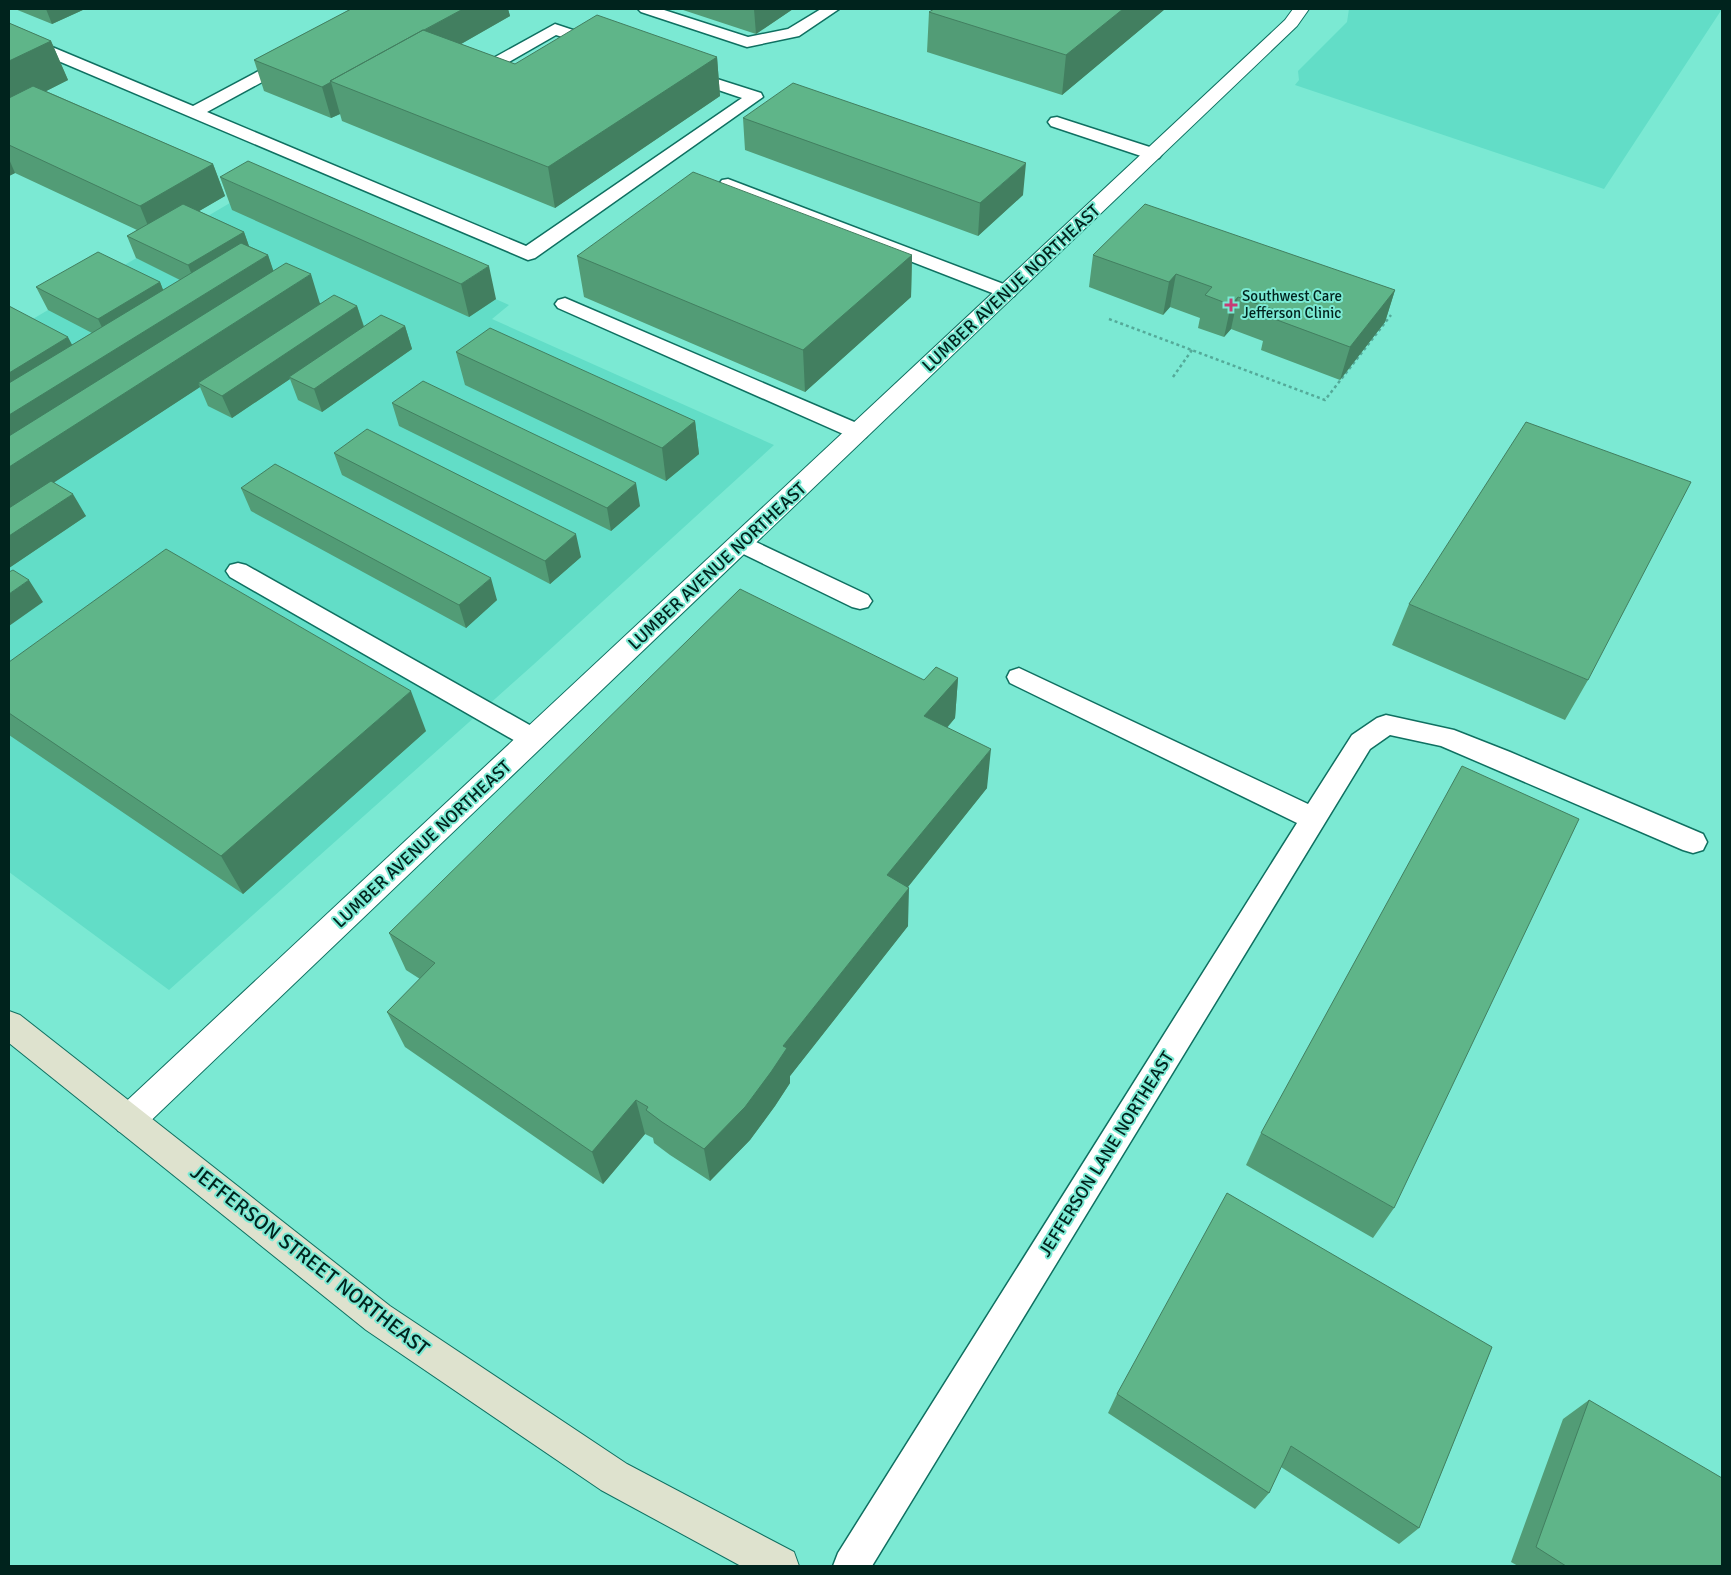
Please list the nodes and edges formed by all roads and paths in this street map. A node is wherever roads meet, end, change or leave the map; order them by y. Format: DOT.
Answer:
graph roads {
  1 [pos="646,9"];
  2 [pos="831,9"];
  3 [pos="1301,9"];
  4 [pos="9,34"];
  5 [pos="308,51"];
  6 [pos="618,51"];
  7 [pos="494,64"];
  8 [pos="673,69"];
  9 [pos="194,112"];
  10 [pos="1057,122"];
  11 [pos="1153,154"];
  12 [pos="728,184"];
  13 [pos="1007,292"];
  14 [pos="565,304"];
  15 [pos="1391,314"];
  16 [pos="1109,319"];
  17 [pos="1192,350"];
  18 [pos="1173,377"];
  19 [pos="858,432"];
  20 [pos="741,543"];
  21 [pos="238,571"];
  22 [pos="860,601"];
  23 [pos="1019,677"];
  24 [pos="533,739"];
  25 [pos="1314,820"];
  26 [pos="1693,842"];
  27 [pos="9,1025"];
  28 [pos="129,1120"];
  29 [pos="780,1566"];
  30 [pos="851,1566"];
  1 -- 2 [label="lane"];
  3 -- 11 [label="street, LUMBER AVENUE NORTHEAST"];
  4 -- 9 [label="lane"];
  5 -- 9 [label="lane"];
  6 -- 7 [label="lane"];
  8 -- 9 [label="lane"];
  10 -- 11 [label="lane"];
  11 -- 13 [label="street, LUMBER AVENUE NORTHEAST"];
  12 -- 13 [label="lane"];
  13 -- 19 [label="street, LUMBER AVENUE NORTHEAST"];
  14 -- 19 [label="lane"];
  15 -- 17 [label="path"];
  16 -- 17 [label="path"];
  17 -- 18 [label="path"];
  19 -- 20 [label="street, LUMBER AVENUE NORTHEAST"];
  20 -- 22 [label="lane"];
  20 -- 24 [label="street, LUMBER AVENUE NORTHEAST"];
  21 -- 24 [label="lane"];
  23 -- 25 [label="lane"];
  24 -- 28 [label="street, LUMBER AVENUE NORTHEAST"];
  25 -- 26 [label="lane, JEFFERSON LANE NORTHEAST"];
  25 -- 30 [label="lane, JEFFERSON LANE NORTHEAST"];
  27 -- 28 [label="main road, JEFFERSON STREET NORTHEAST"];
  28 -- 29 [label="main road, JEFFERSON STREET NORTHEAST"];
}
